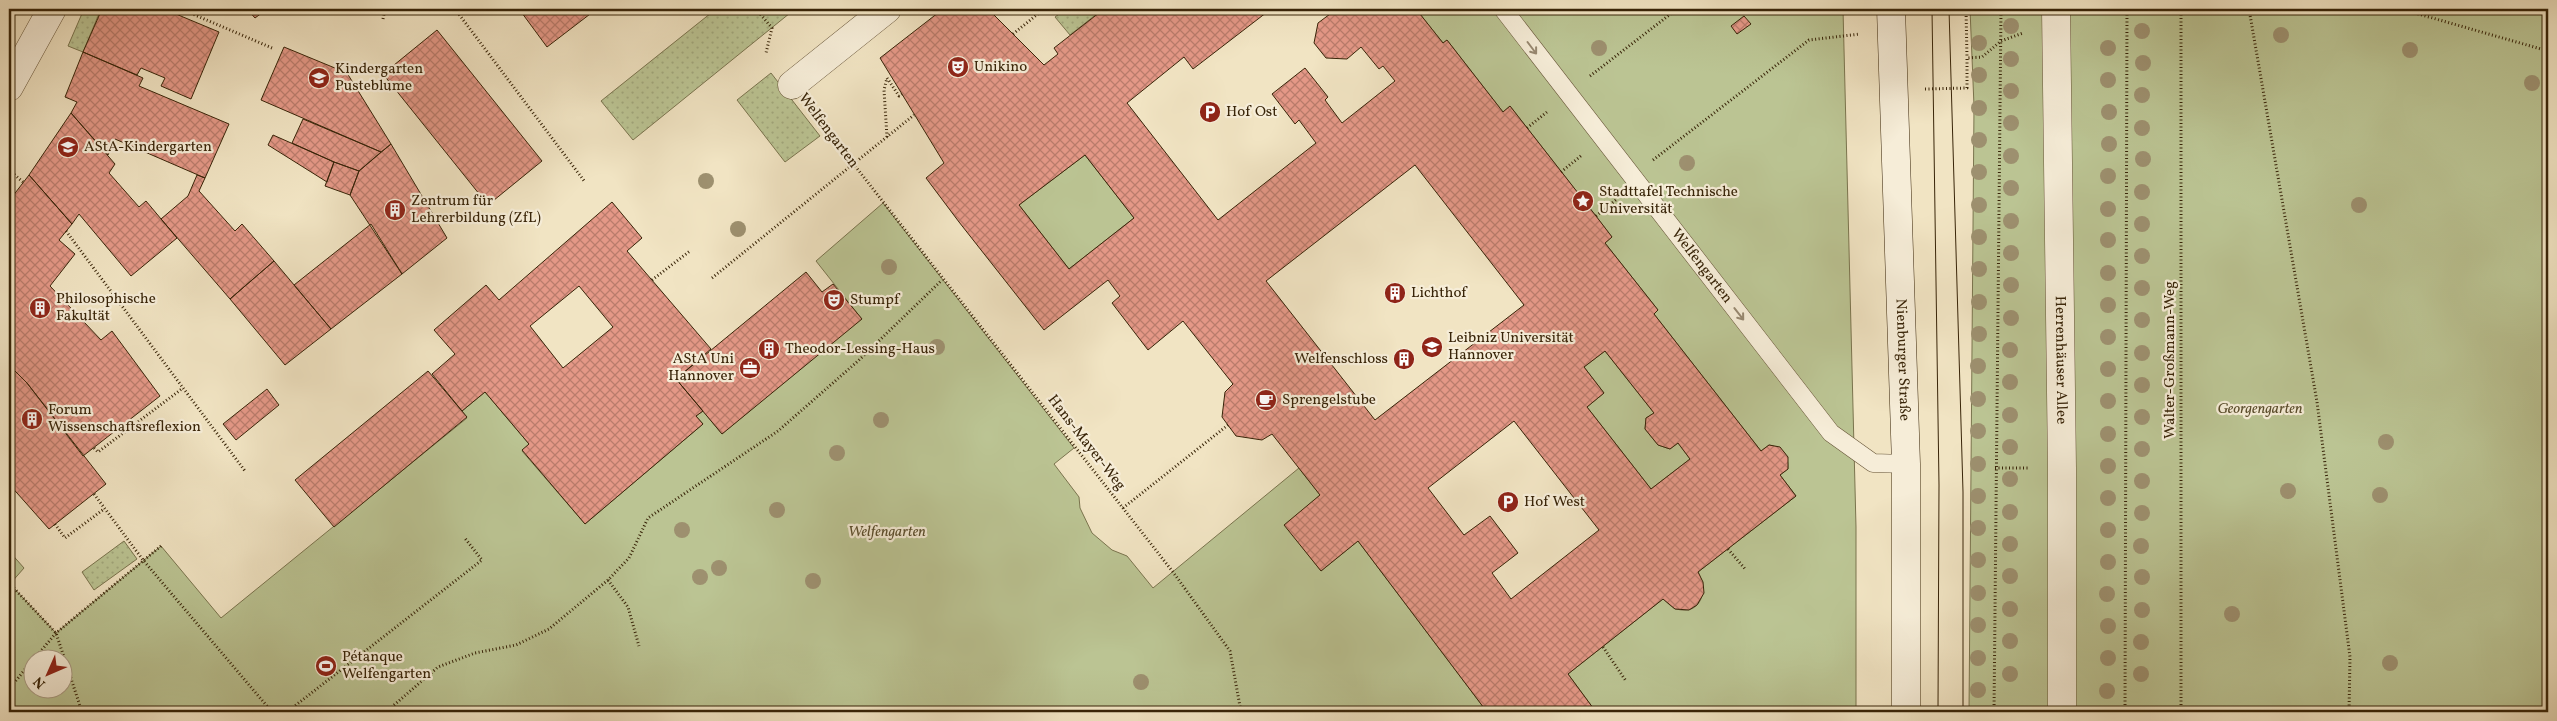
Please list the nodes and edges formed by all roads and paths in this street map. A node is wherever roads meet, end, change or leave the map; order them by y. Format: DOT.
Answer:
graph roads {
  1 [pos="52,9"];
  2 [pos="181,9"];
  3 [pos="385,9"];
  4 [pos="455,9"];
  5 [pos="756,9"];
  6 [pos="888,9"];
  7 [pos="1044,9"];
  8 [pos="1503,9"];
  9 [pos="1677,9"];
  10 [pos="1891,9"];
  11 [pos="1966,9"];
  12 [pos="2001,9"];
  13 [pos="2127,9"];
  14 [pos="2182,9"];
  15 [pos="2249,9"];
  16 [pos="2401,9"];
  17 [pos="2056,15"];
  18 [pos="383,19"];
  19 [pos="1013,34"];
  20 [pos="1861,34"];
  21 [pos="2001,41"];
  22 [pos="272,48"];
  23 [pos="2548,51"];
  24 [pos="766,52"];
  25 [pos="1967,58"];
  26 [pos="10,84"];
  27 [pos="792,85"];
  28 [pos="1918,89"];
  29 [pos="902,94"];
  30 [pos="1568,94"];
  31 [pos="914,115"];
  32 [pos="887,137"];
  33 [pos="1574,161"];
  34 [pos="853,164"];
  35 [pos="9,170"];
  36 [pos="1561,172"];
  37 [pos="1630,176"];
  38 [pos="23,182"];
  39 [pos="586,182"];
  40 [pos="883,203"];
  41 [pos="66,231"];
  42 [pos="690,251"];
  43 [pos="712,278"];
  44 [pos="652,280"];
  45 [pos="942,280"];
  46 [pos="183,388"];
  47 [pos="1228,425"];
  48 [pos="94,448"];
  49 [pos="1906,464"];
  50 [pos="246,471"];
  51 [pos="94,494"];
  52 [pos="104,508"];
  53 [pos="1122,508"];
  54 [pos="55,524"];
  55 [pos="464,538"];
  56 [pos="161,546"];
  57 [pos="1728,549"];
  58 [pos="143,560"];
  59 [pos="1746,570"];
  60 [pos="608,580"];
  61 [pos="9,583"];
  62 [pos="56,633"];
  63 [pos="639,646"];
  64 [pos="1602,647"];
  65 [pos="44,648"];
  66 [pos="22,674"];
  67 [pos="1626,681"];
  68 [pos="9,689"];
  69 [pos="82,712"];
  70 [pos="272,712"];
  71 [pos="287,712"];
  72 [pos="386,712"];
  73 [pos="1241,712"];
  74 [pos="1906,712"];
  75 [pos="1994,712"];
  76 [pos="2062,712"];
  77 [pos="2125,712"];
  78 [pos="2181,712"];
  79 [pos="2349,712"];
  1 -- 26 [label="street"];
  2 -- 22 [label="path"];
  3 -- 18 [label="path"];
  4 -- 39 [label="path"];
  5 -- 24 [label="path"];
  6 -- 27 [label="street, Welfengarten"];
  7 -- 19 [label="path"];
  8 -- 30 [label="lane, Welfengarten, one-way"];
  9 -- 30 [label="path"];
  10 -- 49 [label="street, Nienburger Straße"];
  11 -- 25 [label="path"];
  12 -- 21 [label="path"];
  13 -- 77 [label="path"];
  14 -- 78 [label="path, Walter-Großmann-Weg"];
  15 -- 79 [label="path"];
  16 -- 23 [label="path"];
  17 -- 21 [label="path"];
  17 -- 76 [label="street, Herrenhäuser Allee"];
  20 -- 37 [label="path"];
  21 -- 25 [label="path"];
  21 -- 75 [label="path"];
  25 -- 28 [label="path"];
  27 -- 34 [label="path, Welfengarten"];
  29 -- 32 [label="path"];
  30 -- 37 [label="lane, Welfengarten"];
  31 -- 32 [label="path"];
  32 -- 34 [label="path"];
  33 -- 36 [label="path"];
  34 -- 40 [label="path, Welfengarten"];
  34 -- 43 [label="path"];
  35 -- 38 [label="path"];
  37 -- 49 [label="lane, Welfengarten, one-way"];
  40 -- 45 [label="path, Hans-Mayer-Weg"];
  41 -- 46 [label="path"];
  42 -- 44 [label="path"];
  45 -- 53 [label="path, Hans-Mayer-Weg"];
  45 -- 60 [label="path"];
  46 -- 48 [label="path"];
  46 -- 50 [label="path"];
  47 -- 53 [label="path"];
  49 -- 74 [label="street, Nienburger Straße"];
  51 -- 52 [label="path"];
  52 -- 54 [label="path"];
  52 -- 58 [label="path"];
  53 -- 73 [label="path, Hans-Mayer-Weg"];
  55 -- 71 [label="path"];
  56 -- 58 [label="path"];
  57 -- 59 [label="path"];
  58 -- 62 [label="path"];
  58 -- 70 [label="path"];
  60 -- 63 [label="path"];
  60 -- 72 [label="path"];
  61 -- 62 [label="path"];
  62 -- 65 [label="path"];
  62 -- 69 [label="path"];
  64 -- 67 [label="path"];
  66 -- 68 [label="path"];
}
